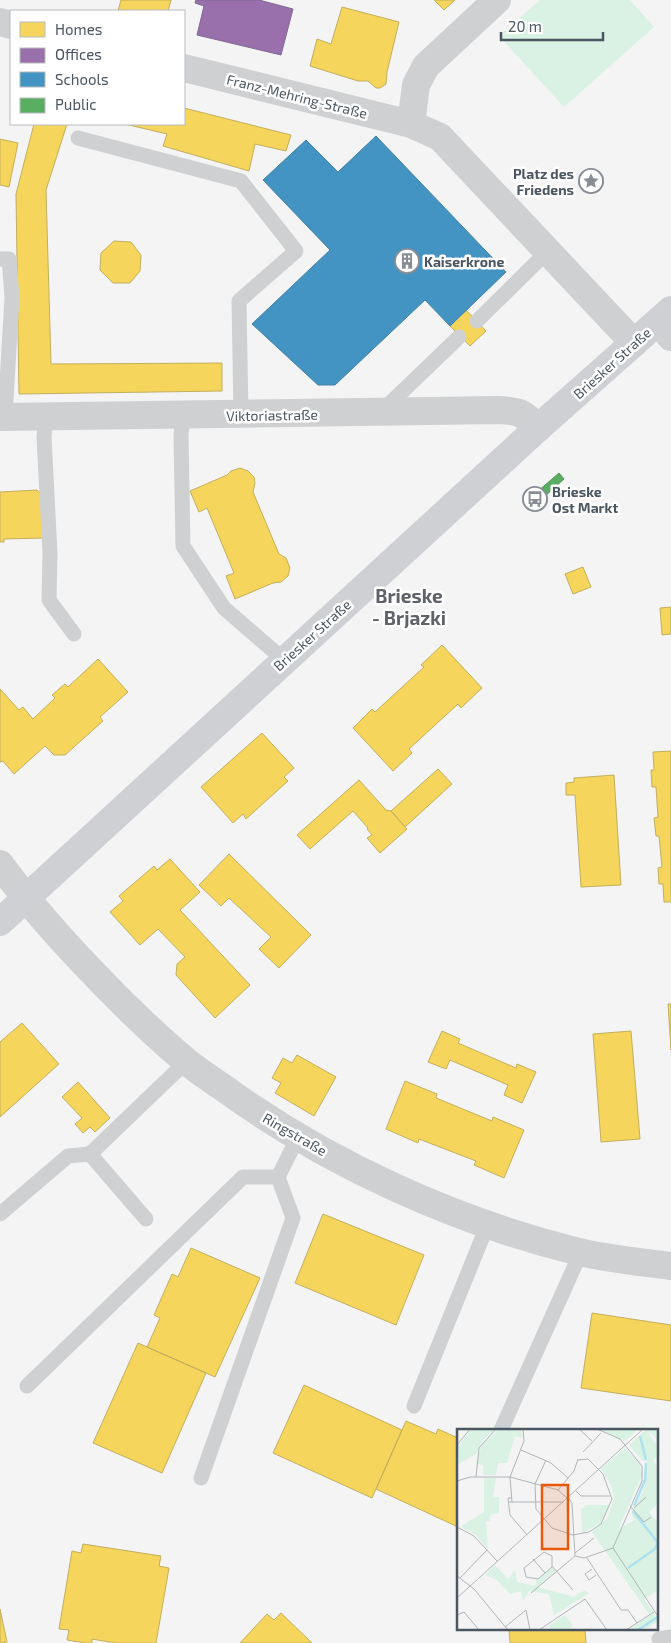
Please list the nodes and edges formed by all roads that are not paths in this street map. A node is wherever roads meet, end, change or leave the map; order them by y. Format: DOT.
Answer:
graph roads {
  1 [pos="497,0"];
  2 [pos="185,68"];
  3 [pos="411,124"];
  4 [pos="78,138"];
  5 [pos="548,251"];
  6 [pos="0,259"];
  7 [pos="477,321"];
  8 [pos="667,323"];
  9 [pos="459,337"];
  10 [pos="634,343"];
  11 [pos="379,413"];
  12 [pos="241,415"];
  13 [pos="183,416"];
  14 [pos="3,417"];
  15 [pos="46,417"];
  16 [pos="538,428"];
  17 [pos="74,634"];
  18 [pos="284,660"];
  19 [pos="0,864"];
  20 [pos="26,898"];
  21 [pos="0,922"];
  22 [pos="186,1061"];
  23 [pos="298,1137"];
  24 [pos="90,1154"];
  25 [pos="278,1177"];
  26 [pos="0,1214"];
  27 [pos="146,1219"];
  28 [pos="487,1226"];
  29 [pos="581,1252"];
  30 [pos="671,1266"];
  31 [pos="27,1386"];
  32 [pos="414,1406"];
  33 [pos="501,1429"];
  34 [pos="201,1478"];
  1 -- 3 [label="street"];
  2 -- 3 [label="street, Franz-Mehring-Straße"];
  3 -- 5 [label="street"];
  4 -- 12 [label="lane"];
  5 -- 7 [label="lane"];
  5 -- 10 [label="street"];
  6 -- 14 [label="lane"];
  8 -- 10 [label="main road, Briesker Straße"];
  9 -- 11 [label="lane"];
  10 -- 16 [label="main road, Briesker Straße"];
  11 -- 12 [label="street, Viktoriastraße"];
  11 -- 16 [label="street, Viktoriastraße"];
  12 -- 13 [label="street, Viktoriastraße"];
  13 -- 15 [label="street, Viktoriastraße"];
  13 -- 18 [label="lane"];
  14 -- 15 [label="street, Viktoriastraße"];
  15 -- 17 [label="lane"];
  16 -- 18 [label="main road, Briesker Straße"];
  18 -- 20 [label="main road, Briesker Straße"];
  19 -- 20 [label="street, Ringstraße"];
  20 -- 21 [label="main road, Briesker Straße"];
  20 -- 22 [label="street, Ringstraße"];
  22 -- 23 [label="street, Ringstraße"];
  22 -- 24 [label="lane"];
  23 -- 25 [label="lane"];
  23 -- 28 [label="street, Ringstraße"];
  24 -- 26 [label="lane"];
  24 -- 27 [label="lane"];
  25 -- 31 [label="lane"];
  25 -- 34 [label="lane"];
  28 -- 29 [label="street, Ringstraße"];
  28 -- 32 [label="lane"];
  29 -- 30 [label="street, Ringstraße"];
  29 -- 33 [label="lane"];
}
